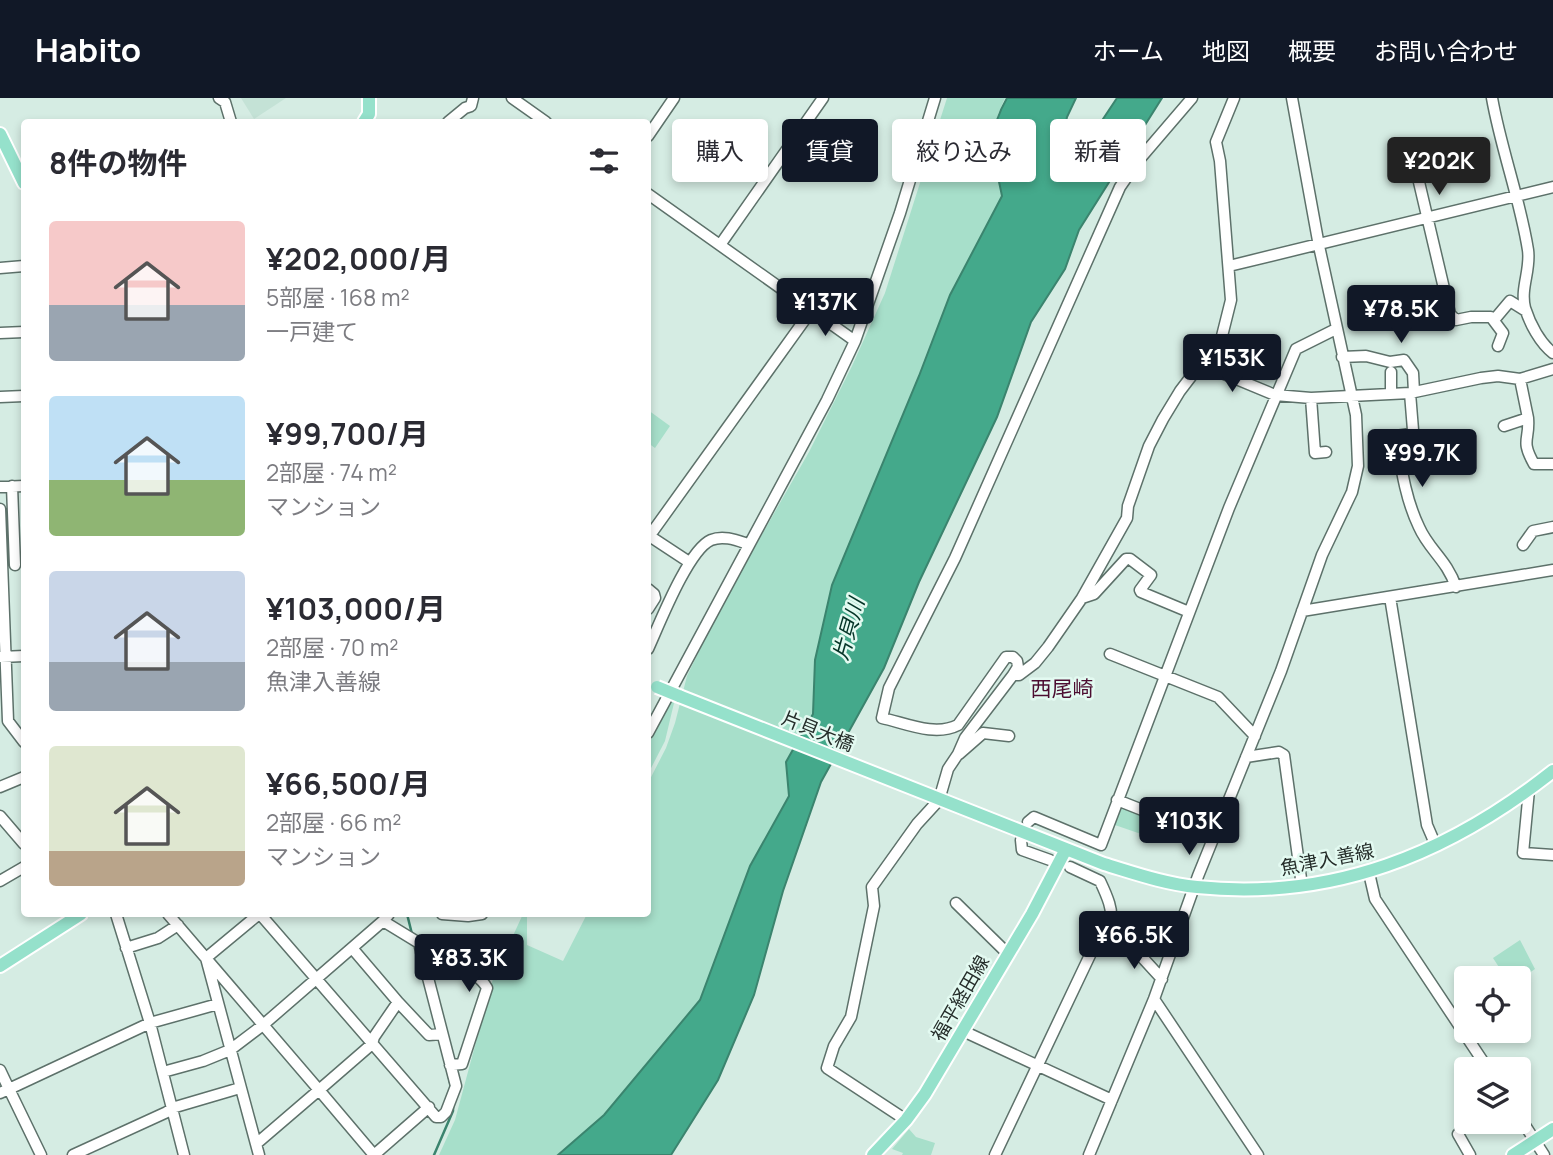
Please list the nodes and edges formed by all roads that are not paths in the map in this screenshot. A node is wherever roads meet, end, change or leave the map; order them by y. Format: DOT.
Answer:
graph roads {
  1 [pos="219,98"];
  2 [pos="369,98"];
  3 [pos="512,98"];
  4 [pos="674,98"];
  5 [pos="823,98"];
  6 [pos="935,98"];
  7 [pos="1192,98"];
  8 [pos="1234,98"];
  9 [pos="1292,98"];
  10 [pos="1492,98"];
  11 [pos="473,101"];
  12 [pos="230,119"];
  13 [pos="366,119"];
  14 [pos="452,119"];
  15 [pos="461,119"];
  16 [pos="542,119"];
  17 [pos="651,132"];
  18 [pos="0,134"];
  19 [pos="21,177"];
  20 [pos="1419,182"];
  21 [pos="1553,187"];
  22 [pos="1516,195"];
  23 [pos="651,196"];
  24 [pos="1429,219"];
  25 [pos="720,246"];
  26 [pos="1320,246"];
  27 [pos="21,266"];
  28 [pos="1228,266"];
  29 [pos="0,268"];
  30 [pos="811,311"];
  31 [pos="1526,311"];
  32 [pos="1494,320"];
  33 [pos="1336,329"];
  34 [pos="21,332"];
  35 [pos="0,333"];
  36 [pos="855,341"];
  37 [pos="1498,346"];
  38 [pos="1553,353"];
  39 [pos="1342,357"];
  40 [pos="1200,364"];
  41 [pos="1553,369"];
  42 [pos="1391,372"];
  43 [pos="1520,379"];
  44 [pos="1412,392"];
  45 [pos="1391,393"];
  46 [pos="1275,395"];
  47 [pos="21,396"];
  48 [pos="1352,396"];
  49 [pos="0,397"];
  50 [pos="1311,398"];
  51 [pos="1528,418"];
  52 [pos="1504,426"];
  53 [pos="1326,452"];
  54 [pos="1553,464"];
  55 [pos="12,486"];
  56 [pos="21,486"];
  57 [pos="0,487"];
  58 [pos="0,509"];
  59 [pos="1553,527"];
  60 [pos="651,532"];
  61 [pos="651,538"];
  62 [pos="748,544"];
  63 [pos="1523,545"];
  64 [pos="689,562"];
  65 [pos="15,565"];
  66 [pos="1553,570"];
  67 [pos="1456,587"];
  68 [pos="1390,597"];
  69 [pos="1082,598"];
  70 [pos="1302,611"];
  71 [pos="1189,612"];
  72 [pos="651,643"];
  73 [pos="1110,654"];
  74 [pos="21,656"];
  75 [pos="3,657"];
  76 [pos="1013,675"];
  77 [pos="1165,675"];
  78 [pos="652,685"];
  79 [pos="4,723"];
  80 [pos="651,727"];
  81 [pos="1009,736"];
  82 [pos="1255,736"];
  83 [pos="21,739"];
  84 [pos="958,754"];
  85 [pos="1246,757"];
  86 [pos="1553,771"];
  87 [pos="21,778"];
  88 [pos="0,787"];
  89 [pos="1529,790"];
  90 [pos="934,798"];
  91 [pos="1117,800"];
  92 [pos="0,816"];
  93 [pos="1028,821"];
  94 [pos="1213,838"];
  95 [pos="21,840"];
  96 [pos="1021,840"];
  97 [pos="1436,846"];
  98 [pos="1066,849"];
  99 [pos="1553,855"];
  100 [pos="1050,860"];
  101 [pos="1070,867"];
  102 [pos="21,869"];
  103 [pos="1369,873"];
  104 [pos="0,881"];
  105 [pos="1303,886"];
  106 [pos="1195,887"];
  107 [pos="956,903"];
  108 [pos="76,917"];
  109 [pos="117,917"];
  110 [pos="171,917"];
  111 [pos="255,917"];
  112 [pos="262,917"];
  113 [pos="386,917"];
  114 [pos="178,925"];
  115 [pos="1129,943"];
  116 [pos="127,948"];
  117 [pos="352,948"];
  118 [pos="421,952"];
  119 [pos="1007,953"];
  120 [pos="206,958"];
  121 [pos="0,966"];
  122 [pos="315,979"];
  123 [pos="1162,979"];
  124 [pos="1154,999"];
  125 [pos="398,1002"];
  126 [pos="218,1004"];
  127 [pos="150,1023"];
  128 [pos="263,1025"];
  129 [pos="963,1031"];
  130 [pos="442,1034"];
  131 [pos="372,1044"];
  132 [pos="230,1050"];
  133 [pos="1480,1057"];
  134 [pos="450,1065"];
  135 [pos="1037,1065"];
  136 [pos="0,1070"];
  137 [pos="163,1072"];
  138 [pos="240,1088"];
  139 [pos="320,1090"];
  140 [pos="4,1091"];
  141 [pos="1112,1100"];
  142 [pos="429,1107"];
  143 [pos="172,1108"];
  144 [pos="906,1120"];
  145 [pos="1553,1129"];
  146 [pos="1458,1134"];
  147 [pos="1531,1134"];
  148 [pos="1536,1141"];
  149 [pos="256,1144"];
  150 [pos="41,1155"];
  151 [pos="73,1155"];
  152 [pos="184,1155"];
  153 [pos="259,1155"];
  154 [pos="374,1155"];
  155 [pos="873,1155"];
  156 [pos="995,1155"];
  157 [pos="1090,1155"];
  158 [pos="1258,1155"];
  159 [pos="1470,1155"];
  160 [pos="1513,1155"];
  161 [pos="1544,1155"];
  1 -- 12 [label="street"];
  2 -- 13 [label="main road"];
  3 -- 16 [label="street"];
  4 -- 17 [label="street"];
  5 -- 25 [label="street"];
  6 -- 36 [label="street"];
  7 -- 76 [label="street"];
  8 -- 28 [label="street"];
  9 -- 26 [label="street"];
  10 -- 22 [label="street"];
  11 -- 14 [label="street"];
  11 -- 15 [label="street"];
  18 -- 19 [label="main road"];
  20 -- 24 [label="street"];
  21 -- 22 [label="street"];
  22 -- 24 [label="street"];
  22 -- 31 [label="street"];
  23 -- 25 [label="street"];
  24 -- 26 [label="street"];
  24 -- 32 [label="street"];
  25 -- 30 [label="street"];
  26 -- 28 [label="street"];
  26 -- 33 [label="street"];
  27 -- 29 [label="street"];
  28 -- 40 [label="street"];
  30 -- 36 [label="street"];
  30 -- 60 [label="street"];
  31 -- 32 [label="street"];
  31 -- 38 [label="street"];
  32 -- 37 [label="street"];
  33 -- 39 [label="street"];
  33 -- 46 [label="street"];
  34 -- 35 [label="street"];
  36 -- 62 [label="street"];
  39 -- 44 [label="street"];
  39 -- 48 [label="street"];
  40 -- 46 [label="street"];
  40 -- 69 [label="street"];
  41 -- 43 [label="street"];
  42 -- 45 [label="street"];
  43 -- 44 [label="street"];
  43 -- 51 [label="street"];
  44 -- 45 [label="street"];
  44 -- 67 [label="street"];
  45 -- 48 [label="street"];
  46 -- 50 [label="street"];
  46 -- 71 [label="street"];
  47 -- 49 [label="street"];
  48 -- 50 [label="street"];
  48 -- 70 [label="street"];
  50 -- 53 [label="street"];
  51 -- 52 [label="street"];
  51 -- 54 [label="street"];
  55 -- 56 [label="street"];
  55 -- 57 [label="street"];
  55 -- 65 [label="street"];
  58 -- 75 [label="street"];
  59 -- 63 [label="street"];
  61 -- 64 [label="street"];
  62 -- 64 [label="street"];
  62 -- 80 [label="street"];
  64 -- 72 [label="street"];
  66 -- 67 [label="street"];
  67 -- 68 [label="street"];
  68 -- 70 [label="street"];
  68 -- 97 [label="street"];
  69 -- 71 [label="street"];
  69 -- 76 [label="street"];
  70 -- 82 [label="street"];
  71 -- 77 [label="street"];
  73 -- 77 [label="street"];
  74 -- 75 [label="street"];
  75 -- 79 [label="street"];
  76 -- 84 [label="street"];
  77 -- 82 [label="street"];
  77 -- 91 [label="street"];
  78 -- 90 [label="main road, 片貝大橋, bridge"];
  79 -- 83 [label="street"];
  81 -- 84 [label="street"];
  82 -- 85 [label="street"];
  84 -- 90 [label="street"];
  85 -- 94 [label="street"];
  85 -- 105 [label="street"];
  86 -- 89 [label="main road, 魚津入善線"];
  87 -- 88 [label="street"];
  89 -- 97 [label="main road, 魚津入善線"];
  89 -- 99 [label="street"];
  90 -- 98 [label="main road, 魚津入善線"];
  90 -- 144 [label="street"];
  91 -- 93 [label="street"];
  91 -- 94 [label="street"];
  92 -- 95 [label="street"];
  94 -- 106 [label="street"];
  96 -- 100 [label="street"];
  97 -- 103 [label="main road, 魚津入善線"];
  98 -- 106 [label="main road, 魚津入善線"];
  98 -- 119 [label="main road, 福平経田線"];
  101 -- 135 [label="street"];
  102 -- 104 [label="street"];
  103 -- 105 [label="main road, 魚津入善線"];
  103 -- 133 [label="street"];
  105 -- 106 [label="main road, 魚津入善線"];
  106 -- 123 [label="street"];
  107 -- 119 [label="street"];
  108 -- 121 [label="main road"];
  109 -- 116 [label="street"];
  110 -- 114 [label="street"];
  111 -- 120 [label="street"];
  112 -- 122 [label="street"];
  113 -- 117 [label="street"];
  113 -- 118 [label="street"];
  114 -- 116 [label="street"];
  114 -- 120 [label="street"];
  115 -- 123 [label="street"];
  116 -- 127 [label="street"];
  117 -- 122 [label="street"];
  117 -- 125 [label="street"];
  118 -- 130 [label="street"];
  118 -- 134 [label="street"];
  119 -- 129 [label="main road, 福平経田線"];
  120 -- 126 [label="street"];
  120 -- 128 [label="street"];
  122 -- 128 [label="street"];
  122 -- 131 [label="street"];
  123 -- 124 [label="street"];
  124 -- 141 [label="street"];
  124 -- 158 [label="street"];
  125 -- 130 [label="street"];
  125 -- 131 [label="street"];
  126 -- 127 [label="street"];
  126 -- 132 [label="street"];
  127 -- 137 [label="street"];
  127 -- 140 [label="street"];
  128 -- 132 [label="street"];
  128 -- 139 [label="street"];
  129 -- 135 [label="street"];
  129 -- 144 [label="main road, 福平経田線"];
  130 -- 134 [label="street"];
  131 -- 139 [label="street"];
  131 -- 142 [label="street"];
  132 -- 137 [label="street"];
  132 -- 138 [label="street"];
  134 -- 142 [label="street"];
  135 -- 141 [label="street"];
  135 -- 156 [label="street"];
  136 -- 140 [label="street"];
  137 -- 143 [label="street"];
  138 -- 143 [label="street"];
  138 -- 149 [label="street"];
  139 -- 149 [label="street"];
  139 -- 154 [label="street"];
  140 -- 150 [label="street"];
  141 -- 157 [label="street"];
  142 -- 154 [label="street"];
  143 -- 151 [label="street"];
  143 -- 152 [label="street"];
  144 -- 155 [label="main road, 福平経田線"];
  145 -- 148 [label="main road"];
  146 -- 159 [label="street"];
  147 -- 148 [label="street"];
  148 -- 160 [label="main road"];
  148 -- 161 [label="street"];
  149 -- 153 [label="street"];
}
